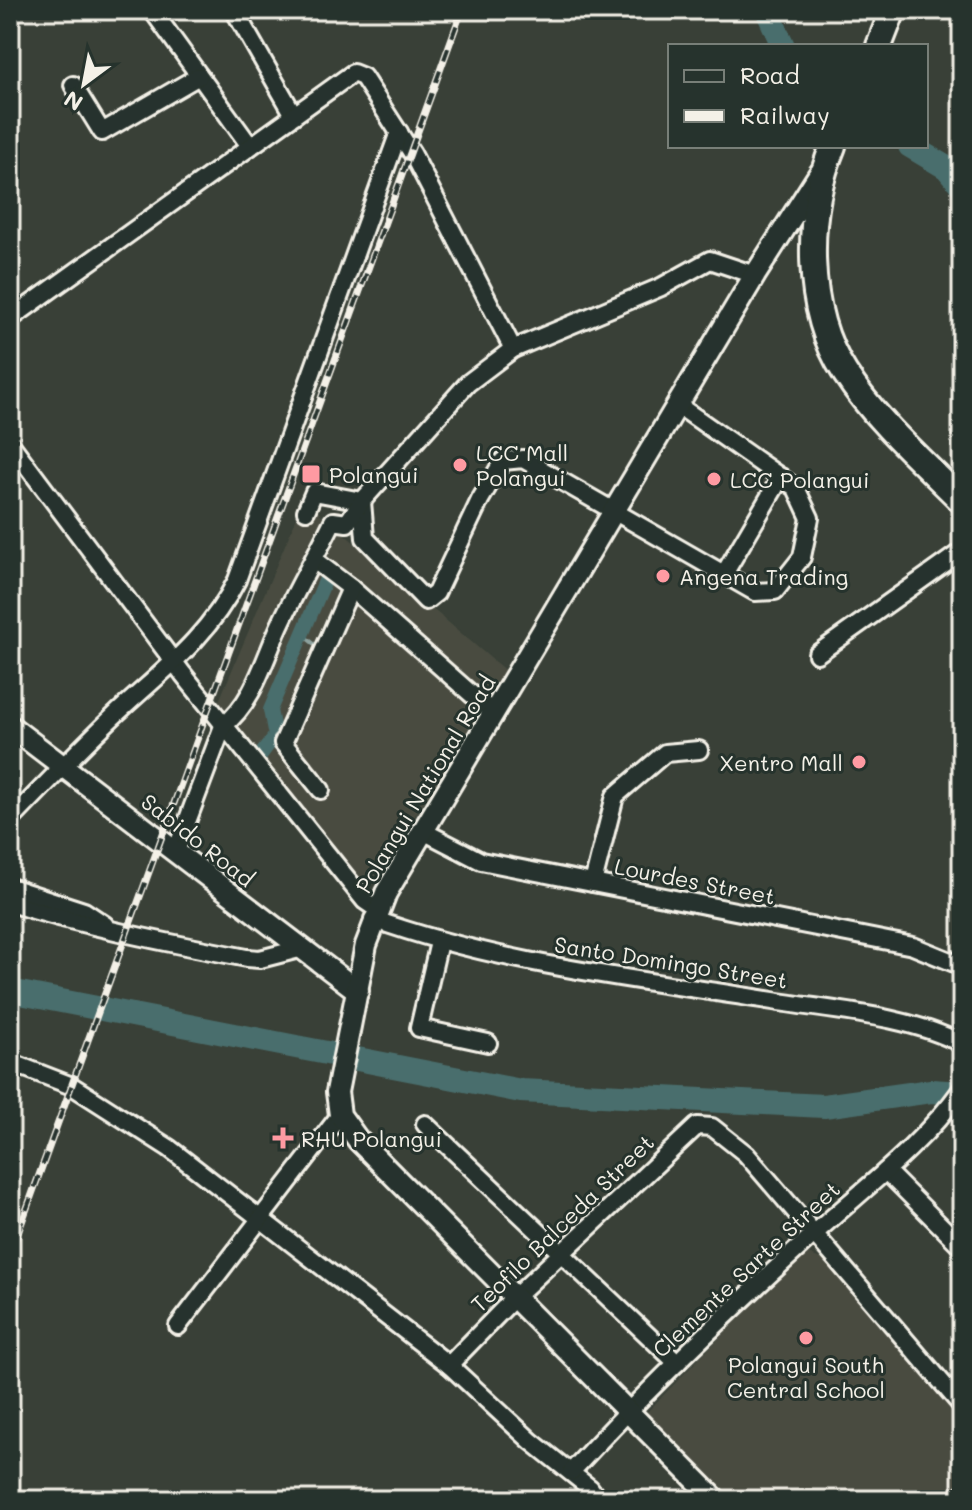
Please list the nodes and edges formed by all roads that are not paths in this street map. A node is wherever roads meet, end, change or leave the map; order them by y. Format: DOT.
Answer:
graph roads {
  1 [pos="152,10"];
  2 [pos="234,10"];
  3 [pos="893,10"];
  4 [pos="880,44"];
  5 [pos="199,76"];
  6 [pos="73,85"];
  7 [pos="294,115"];
  8 [pos="399,132"];
  9 [pos="250,146"];
  10 [pos="829,156"];
  11 [pos="755,275"];
  12 [pos="10,319"];
  13 [pos="513,349"];
  14 [pos="679,406"];
  15 [pos="10,443"];
  16 [pos="781,477"];
  17 [pos="362,501"];
  18 [pos="962,501"];
  19 [pos="615,510"];
  20 [pos="306,511"];
  21 [pos="962,551"];
  22 [pos="314,560"];
  23 [pos="724,574"];
  24 [pos="351,588"];
  25 [pos="817,654"];
  26 [pos="174,661"];
  27 [pos="494,714"];
  28 [pos="10,726"];
  29 [pos="223,726"];
  30 [pos="699,750"];
  31 [pos="63,767"];
  32 [pos="321,790"];
  33 [pos="10,821"];
  34 [pos="423,831"];
  35 [pos="176,851"];
  36 [pos="593,883"];
  37 [pos="10,887"];
  38 [pos="10,903"];
  39 [pos="376,914"];
  40 [pos="106,926"];
  41 [pos="439,942"];
  42 [pos="299,949"];
  43 [pos="962,966"];
  44 [pos="358,991"];
  45 [pos="488,1043"];
  46 [pos="962,1044"];
  47 [pos="10,1062"];
  48 [pos="957,1095"];
  49 [pos="340,1115"];
  50 [pos="425,1124"];
  51 [pos="886,1171"];
  52 [pos="259,1219"];
  53 [pos="816,1232"];
  54 [pos="962,1247"];
  55 [pos="563,1251"];
  56 [pos="515,1297"];
  57 [pos="178,1326"];
  58 [pos="677,1363"];
  59 [pos="449,1365"];
  60 [pos="962,1406"];
  61 [pos="626,1411"];
  62 [pos="571,1472"];
  63 [pos="962,1494"];
  64 [pos="598,1500"];
  65 [pos="716,1500"];
  66 [pos="956,1500"];
  1 -- 5 [label="street"];
  2 -- 7 [label="street"];
  3 -- 4 [label="highway"];
  5 -- 6 [label="street"];
  5 -- 9 [label="street"];
  7 -- 8 [label="street"];
  7 -- 9 [label="street"];
  8 -- 13 [label="street"];
  8 -- 26 [label="street"];
  9 -- 12 [label="street"];
  10 -- 11 [label="main road, Polangui National Road"];
  10 -- 18 [label="highway"];
  11 -- 13 [label="street"];
  11 -- 14 [label="main road, Polangui National Road"];
  13 -- 17 [label="street"];
  14 -- 16 [label="street"];
  14 -- 19 [label="main road, Polangui National Road"];
  15 -- 26 [label="street"];
  16 -- 23 [label="street"];
  16 -- 23 [label="street"];
  17 -- 19 [label="street"];
  17 -- 20 [label="street"];
  17 -- 22 [label="street"];
  19 -- 23 [label="street"];
  19 -- 27 [label="main road, Polangui National Road"];
  21 -- 25 [label="street"];
  22 -- 24 [label="street"];
  22 -- 29 [label="street"];
  24 -- 27 [label="street"];
  24 -- 32 [label="street"];
  26 -- 29 [label="street"];
  26 -- 31 [label="street"];
  27 -- 34 [label="main road, Polangui National Road"];
  28 -- 31 [label="main road, Sabido Road"];
  29 -- 35 [label="street"];
  29 -- 39 [label="street"];
  30 -- 36 [label="street"];
  31 -- 33 [label="street"];
  31 -- 35 [label="main road, Sabido Road"];
  34 -- 36 [label="street, Lourdes Street"];
  34 -- 39 [label="main road, Polangui National Road"];
  35 -- 42 [label="main road, Sabido Road"];
  36 -- 43 [label="street, Lourdes Street"];
  37 -- 40 [label="street"];
  38 -- 40 [label="street"];
  39 -- 41 [label="street, Santo Domingo Street"];
  39 -- 44 [label="main road, Polangui National Road"];
  40 -- 42 [label="street"];
  41 -- 45 [label="street"];
  41 -- 46 [label="street, Santo Domingo Street"];
  42 -- 44 [label="main road, Sabido Road"];
  44 -- 49 [label="main road, Polangui National Road"];
  47 -- 52 [label="street"];
  48 -- 51 [label="street, Clemente Sarte Street"];
  49 -- 52 [label="street"];
  49 -- 56 [label="main road"];
  50 -- 55 [label="street"];
  51 -- 53 [label="street, Clemente Sarte Street"];
  51 -- 54 [label="street"];
  52 -- 57 [label="street"];
  52 -- 59 [label="street"];
  53 -- 55 [label="street, Teofilo Balceda Street"];
  53 -- 58 [label="street, Clemente Sarte Street"];
  53 -- 60 [label="street"];
  55 -- 56 [label="street, Teofilo Balceda Street"];
  55 -- 58 [label="street"];
  56 -- 59 [label="street, Teofilo Balceda Street"];
  56 -- 61 [label="main road"];
  58 -- 61 [label="street, Clemente Sarte Street"];
  59 -- 62 [label="street"];
  61 -- 62 [label="street, Clemente Sarte Street"];
  61 -- 65 [label="main road"];
  62 -- 64 [label="street"];
  63 -- 66 [label="street"];
}
